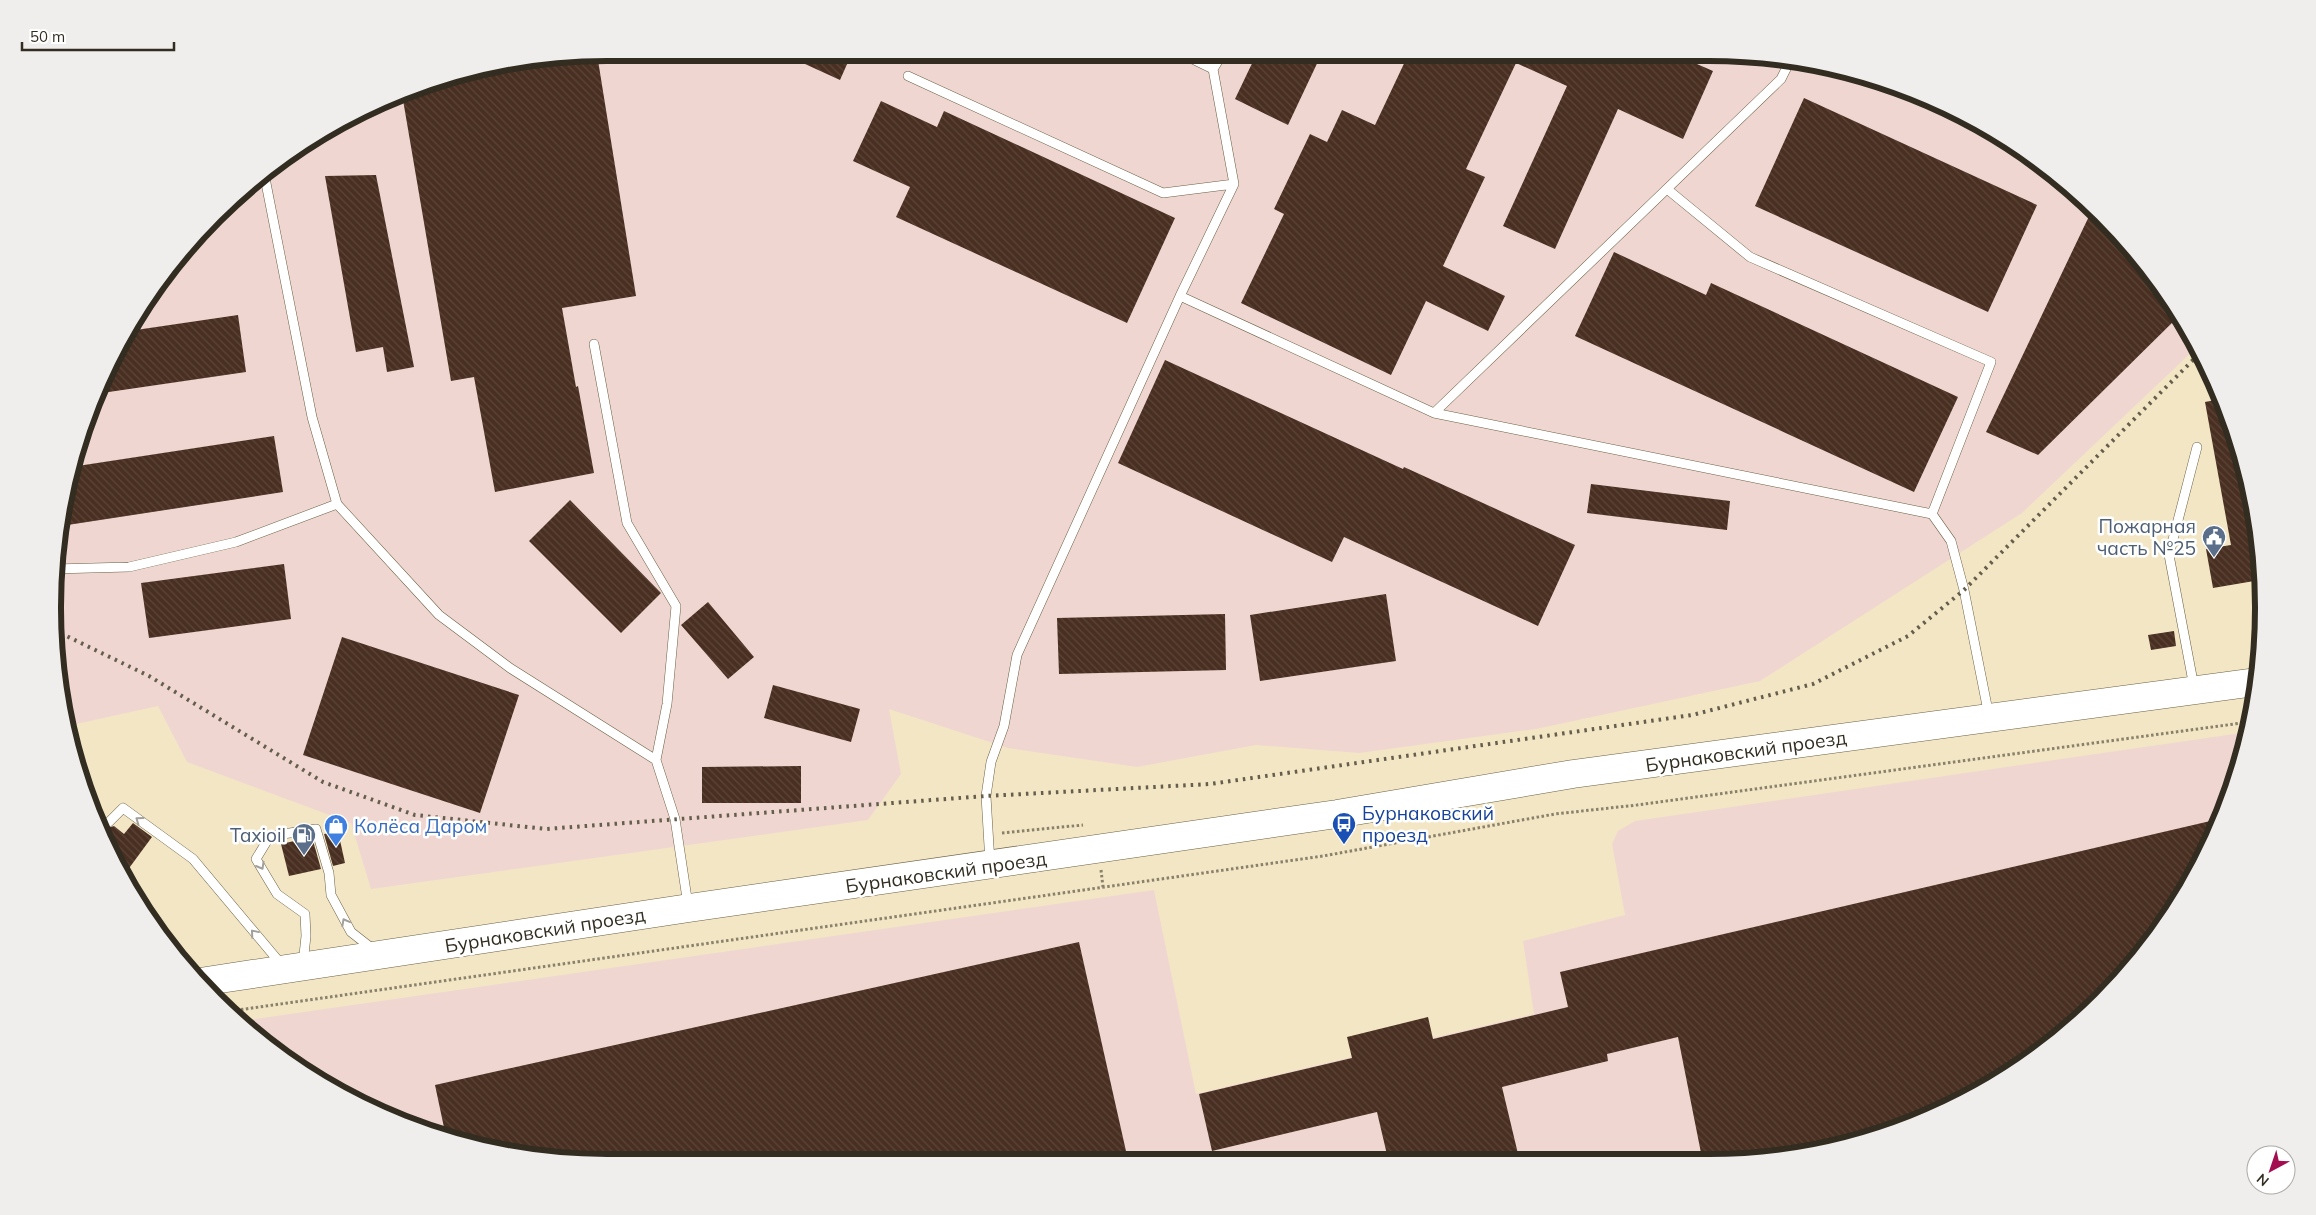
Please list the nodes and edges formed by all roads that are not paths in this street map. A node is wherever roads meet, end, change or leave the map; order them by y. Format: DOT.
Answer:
graph roads {
  1 [pos="1196,61"];
  2 [pos="1218,61"];
  3 [pos="1787,67"];
  4 [pos="1213,69"];
  5 [pos="908,76"];
  6 [pos="266,182"];
  7 [pos="1234,184"];
  8 [pos="1667,189"];
  9 [pos="1180,296"];
  10 [pos="594,344"];
  11 [pos="1434,413"];
  12 [pos="2197,447"];
  13 [pos="337,504"];
  14 [pos="1932,514"];
  15 [pos="62,570"];
  16 [pos="2249,683"];
  17 [pos="2195,690"];
  18 [pos="1989,718"];
  19 [pos="656,760"];
  20 [pos="109,822"];
  21 [pos="990,866"];
  22 [pos="689,908"];
  23 [pos="380,955"];
  24 [pos="294,969"];
  25 [pos="209,981"];
  1 -- 4 [label="lane"];
  2 -- 4 [label="lane"];
  3 -- 8 [label="lane"];
  4 -- 7 [label="lane"];
  5 -- 7 [label="lane"];
  6 -- 13 [label="lane"];
  7 -- 9 [label="lane"];
  8 -- 11 [label="lane"];
  8 -- 14 [label="lane"];
  9 -- 11 [label="lane"];
  9 -- 21 [label="lane"];
  10 -- 19 [label="lane"];
  11 -- 14 [label="lane"];
  12 -- 17 [label="lane"];
  13 -- 15 [label="lane"];
  13 -- 19 [label="lane"];
  14 -- 18 [label="lane"];
  16 -- 17 [label="main road, Бурнаковский проезд"];
  17 -- 18 [label="main road, Бурнаковский проезд"];
  18 -- 21 [label="main road, Бурнаковский проезд"];
  19 -- 22 [label="lane"];
  24 -- 20 [label="lane, one-way"];
  21 -- 22 [label="main road, Бурнаковский проезд"];
  22 -- 23 [label="main road, Бурнаковский проезд"];
  23 -- 24 [label="main road, Бурнаковский проезд"];
  23 -- 24 [label="lane, one-way"];
  24 -- 25 [label="main road, Бурнаковский проезд"];
}
